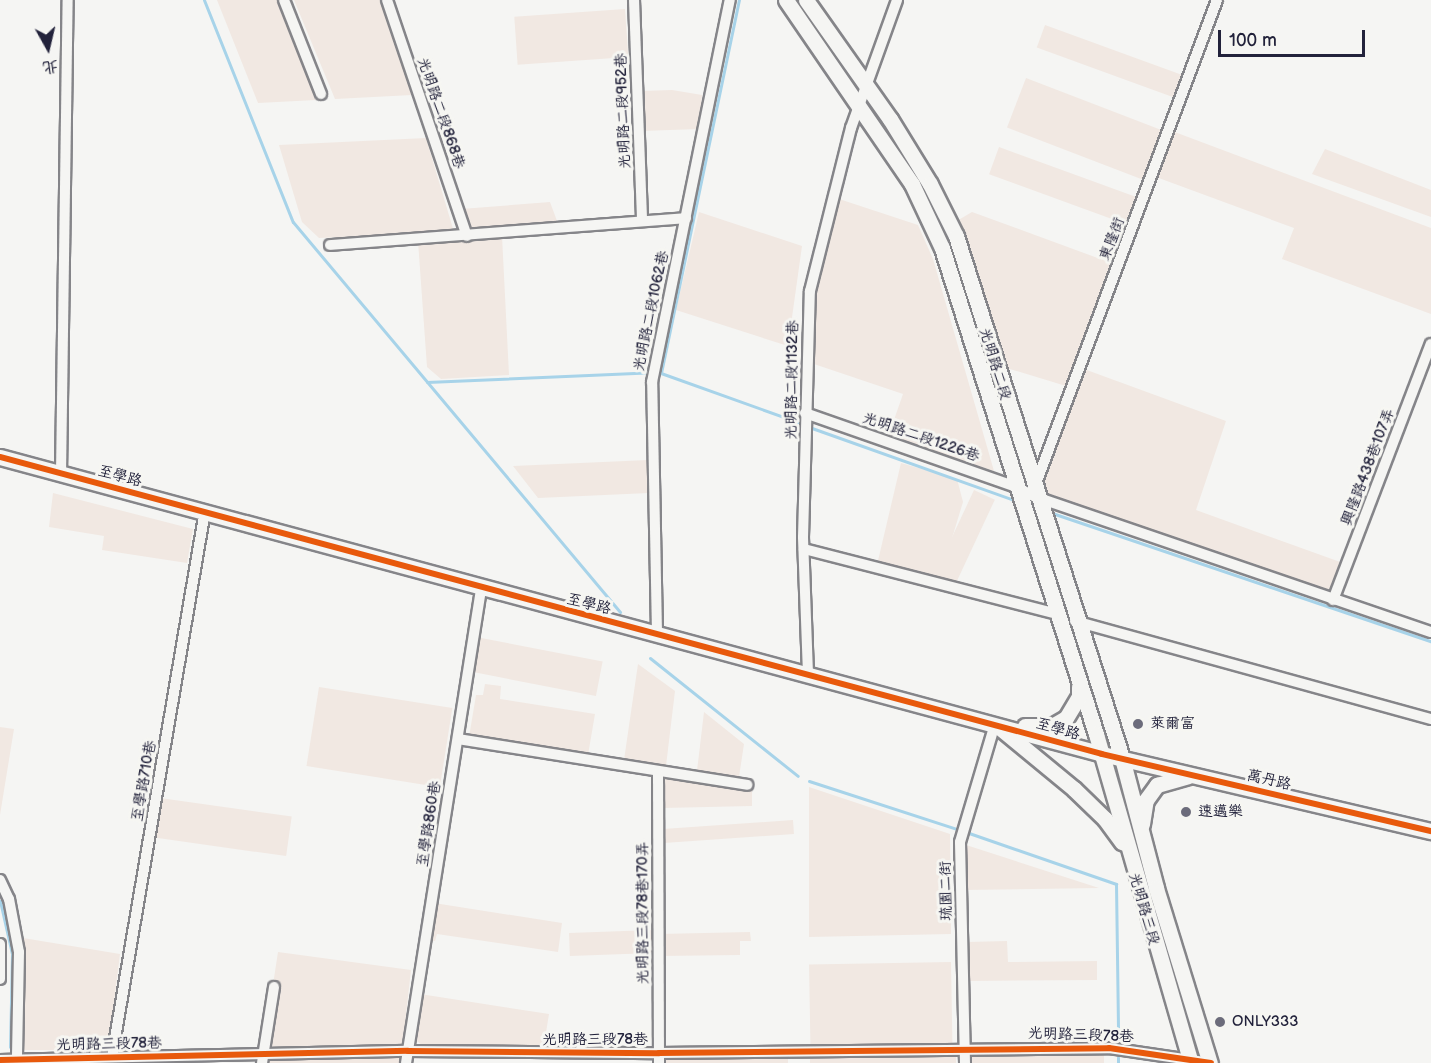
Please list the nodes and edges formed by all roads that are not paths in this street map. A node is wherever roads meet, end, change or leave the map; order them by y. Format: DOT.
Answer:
graph roads {
  1 [pos="68,0"];
  2 [pos="284,0"];
  3 [pos="387,0"];
  4 [pos="634,0"];
  5 [pos="730,0"];
  6 [pos="786,0"];
  7 [pos="806,0"];
  8 [pos="897,0"];
  9 [pos="1217,0"];
  10 [pos="321,94"];
  11 [pos="862,94"];
  12 [pos="686,218"];
  13 [pos="642,220"];
  14 [pos="467,236"];
  15 [pos="330,245"];
  16 [pos="1431,344"];
  17 [pos="805,413"];
  18 [pos="0,457"];
  19 [pos="61,474"];
  20 [pos="1028,491"];
  21 [pos="205,511"];
  22 [pos="804,549"];
  23 [pos="481,589"];
  24 [pos="1332,600"];
  25 [pos="1057,614"];
  26 [pos="1075,621"];
  27 [pos="1431,632"];
  28 [pos="657,633"];
  29 [pos="808,674"];
  30 [pos="1079,683"];
  31 [pos="1431,719"];
  32 [pos="995,724"];
  33 [pos="458,739"];
  34 [pos="1102,754"];
  35 [pos="1122,758"];
  36 [pos="658,774"];
  37 [pos="1196,775"];
  38 [pos="747,785"];
  39 [pos="1431,831"];
  40 [pos="1144,842"];
  41 [pos="1127,850"];
  42 [pos="0,880"];
  43 [pos="0,944"];
  44 [pos="0,979"];
  45 [pos="274,987"];
  46 [pos="965,1048"];
  47 [pos="408,1051"];
  48 [pos="112,1056"];
  49 [pos="17,1058"];
  50 [pos="263,1058"];
  51 [pos="659,1058"];
  52 [pos="0,1060"];
  53 [pos="1190,1061"];
  54 [pos="406,1063"];
  55 [pos="965,1063"];
  56 [pos="1211,1063"];
  1 -- 19 [label="street"];
  2 -- 10 [label="street"];
  3 -- 14 [label="street, 光明路二段868巷"];
  4 -- 13 [label="street, 光明路二段952巷"];
  5 -- 12 [label="street, 光明路二段1062巷"];
  6 -- 11 [label="street, 光明路二段"];
  7 -- 11 [label="street, 光明路二段"];
  8 -- 11 [label="street, 光明路二段1132巷"];
  9 -- 20 [label="street, 東隆街"];
  11 -- 17 [label="street, 光明路二段1132巷"];
  11 -- 20 [label="street, 光明路二段"];
  11 -- 20 [label="street, 光明路二段"];
  12 -- 13 [label="street"];
  12 -- 28 [label="street, 光明路二段1062巷"];
  13 -- 14 [label="street"];
  14 -- 15 [label="street"];
  16 -- 24 [label="street, 興隆路438巷107弄"];
  17 -- 20 [label="street, 光明路二段1226巷"];
  17 -- 22 [label="street, 光明路二段1132巷"];
  18 -- 19 [label="street, 至學路"];
  19 -- 21 [label="street, 至學路"];
  20 -- 24 [label="street, 光明路二段1226巷"];
  20 -- 25 [label="street, 光明路二段"];
  20 -- 26 [label="street, 光明路二段"];
  21 -- 23 [label="street, 至學路"];
  21 -- 48 [label="street, 至學路710巷"];
  22 -- 25 [label="street"];
  22 -- 29 [label="street, 光明路二段1132巷"];
  23 -- 28 [label="street, 至學路"];
  23 -- 33 [label="street, 至學路860巷"];
  24 -- 27 [label="street, 光明路二段1226巷"];
  25 -- 30 [label="street, 光明路二段"];
  26 -- 31 [label="street"];
  26 -- 35 [label="street, 光明路二段"];
  28 -- 29 [label="street, 至學路"];
  29 -- 32 [label="street, 至學路"];
  30 -- 32 [label="street"];
  30 -- 34 [label="street, 光明路二段"];
  32 -- 34 [label="street, 至學路"];
  32 -- 41 [label="street"];
  32 -- 46 [label="street, 琉園二街"];
  33 -- 36 [label="street"];
  33 -- 47 [label="street, 至學路860巷"];
  34 -- 35 [label="street, 萬丹路"];
  34 -- 41 [label="street, 光明路三段"];
  35 -- 37 [label="street, 萬丹路"];
  35 -- 40 [label="street, 光明路三段"];
  36 -- 38 [label="street"];
  36 -- 51 [label="street, 光明路三段78巷170弄"];
  37 -- 39 [label="street, 萬丹路"];
  37 -- 40 [label="street"];
  40 -- 56 [label="street, 光明路三段"];
  41 -- 53 [label="street, 光明路三段"];
  42 -- 49 [label="street"];
  43 -- 44 [label="street"];
  45 -- 50 [label="street"];
  46 -- 51 [label="street, 光明路三段78巷"];
  46 -- 53 [label="street, 光明路三段78巷"];
  46 -- 55 [label="street, 琉園二街"];
  47 -- 50 [label="street, 光明路三段78巷"];
  47 -- 51 [label="street, 光明路三段78巷"];
  47 -- 54 [label="street, 至學路860巷"];
  48 -- 49 [label="street, 光明路三段78巷"];
  48 -- 50 [label="street, 光明路三段78巷"];
  49 -- 52 [label="street, 光明路三段78巷"];
  53 -- 56 [label="street, 光明路三段78巷"];
}
